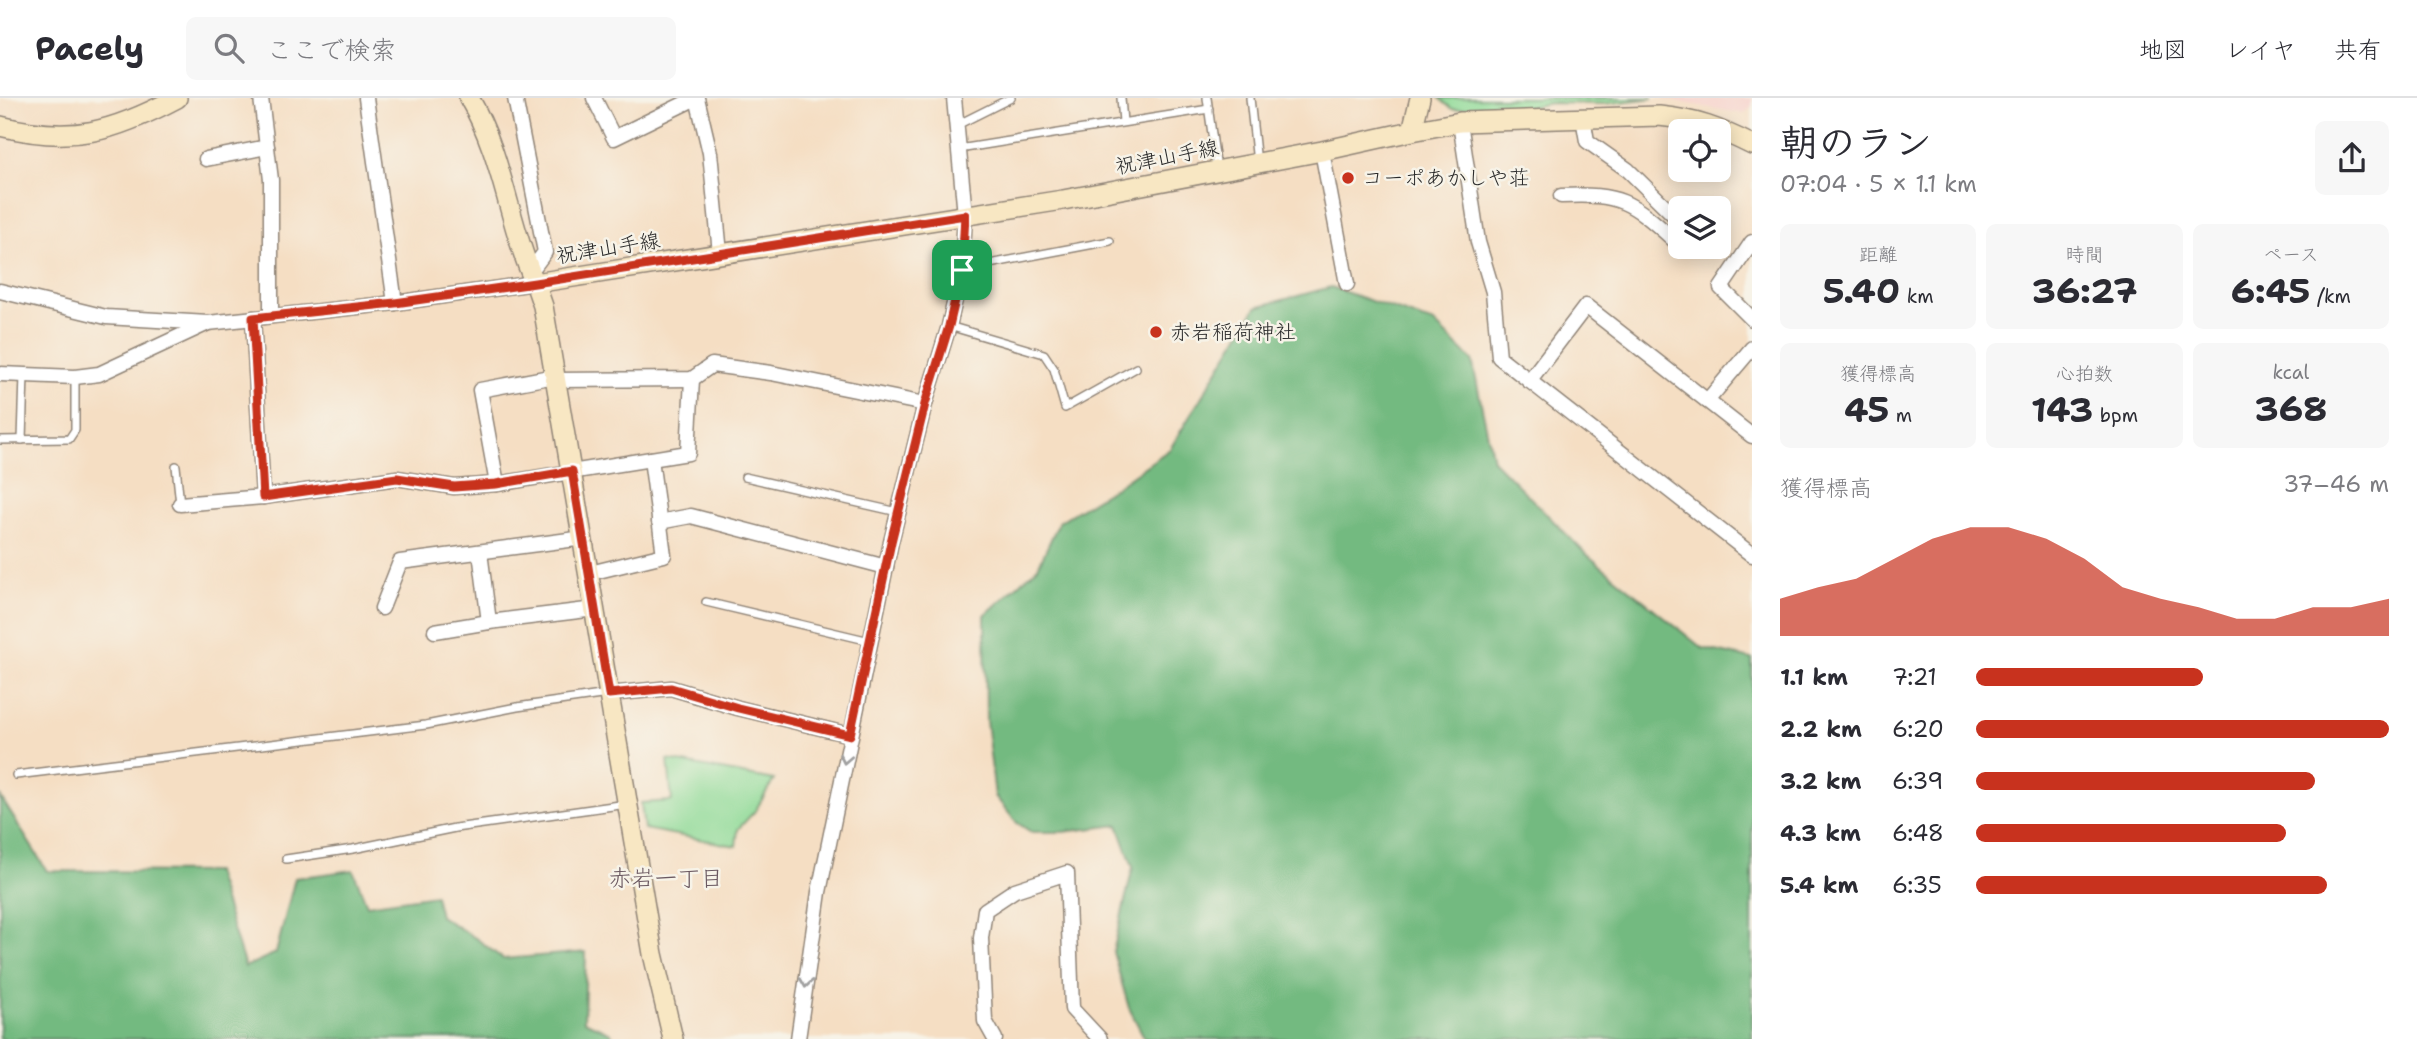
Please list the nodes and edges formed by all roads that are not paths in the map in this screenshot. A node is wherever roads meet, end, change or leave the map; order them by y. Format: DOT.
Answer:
graph roads {
  1 [pos="177,98"];
  2 [pos="261,98"];
  3 [pos="366,98"];
  4 [pos="469,98"];
  5 [pos="515,98"];
  6 [pos="594,98"];
  7 [pos="697,98"];
  8 [pos="954,98"];
  9 [pos="1011,98"];
  10 [pos="1121,98"];
  11 [pos="1207,98"];
  12 [pos="1250,98"];
  13 [pos="1420,98"];
  14 [pos="1209,108"];
  15 [pos="1583,118"];
  16 [pos="1123,122"];
  17 [pos="1460,122"];
  18 [pos="956,125"];
  19 [pos="0,126"];
  20 [pos="1412,131"];
  21 [pos="1750,139"];
  22 [pos="267,147"];
  23 [pos="958,149"];
  24 [pos="1322,151"];
  25 [pos="205,159"];
  26 [pos="1257,163"];
  27 [pos="1217,171"];
  28 [pos="1561,196"];
  29 [pos="1668,209"];
  30 [pos="965,215"];
  31 [pos="1668,234"];
  32 [pos="1110,242"];
  33 [pos="1752,242"];
  34 [pos="720,253"];
  35 [pos="962,270"];
  36 [pos="532,278"];
  37 [pos="1348,284"];
  38 [pos="0,291"];
  39 [pos="395,303"];
  40 [pos="271,315"];
  41 [pos="253,318"];
  42 [pos="1752,319"];
  43 [pos="208,323"];
  44 [pos="949,326"];
  45 [pos="1752,348"];
  46 [pos="1136,368"];
  47 [pos="0,374"];
  48 [pos="24,375"];
  49 [pos="75,377"];
  50 [pos="556,378"];
  51 [pos="692,379"];
  52 [pos="1529,381"];
  53 [pos="1707,401"];
  54 [pos="925,404"];
  55 [pos="1752,436"];
  56 [pos="0,440"];
  57 [pos="22,440"];
  58 [pos="651,458"];
  59 [pos="176,466"];
  60 [pos="572,471"];
  61 [pos="745,477"];
  62 [pos="496,484"];
  63 [pos="263,497"];
  64 [pos="180,504"];
  65 [pos="898,512"];
  66 [pos="659,522"];
  67 [pos="584,538"];
  68 [pos="480,552"];
  69 [pos="1752,555"];
  70 [pos="886,567"];
  71 [pos="590,573"];
  72 [pos="706,602"];
  73 [pos="382,608"];
  74 [pos="595,609"];
  75 [pos="489,622"];
  76 [pos="435,631"];
  77 [pos="870,640"];
  78 [pos="609,694"];
  79 [pos="850,735"];
  80 [pos="16,775"];
  81 [pos="628,804"];
  82 [pos="286,859"];
  83 [pos="673,1039"];
  84 [pos="799,1039"];
  85 [pos="995,1039"];
  86 [pos="1100,1039"];
  1 -- 19 [label="street"];
  2 -- 22 [label="street"];
  3 -- 39 [label="street"];
  4 -- 36 [label="street"];
  5 -- 36 [label="street"];
  6 -- 7 [label="street"];
  7 -- 34 [label="street"];
  8 -- 18 [label="street"];
  9 -- 18 [label="lane"];
  10 -- 16 [label="lane"];
  11 -- 14 [label="lane"];
  12 -- 26 [label="lane"];
  13 -- 20 [label="street"];
  14 -- 16 [label="lane"];
  14 -- 27 [label="lane"];
  15 -- 17 [label="street, 祝津山手線"];
  15 -- 21 [label="street, 祝津山手線"];
  15 -- 29 [label="street"];
  16 -- 23 [label="lane"];
  17 -- 20 [label="street, 祝津山手線"];
  17 -- 52 [label="street"];
  18 -- 23 [label="street"];
  20 -- 24 [label="street, 祝津山手線"];
  22 -- 25 [label="street"];
  22 -- 40 [label="street"];
  23 -- 30 [label="street"];
  24 -- 26 [label="street, 祝津山手線"];
  24 -- 37 [label="street"];
  26 -- 27 [label="street, 祝津山手線"];
  27 -- 30 [label="street, 祝津山手線"];
  28 -- 31 [label="street"];
  30 -- 34 [label="street, 祝津山手線"];
  30 -- 35 [label="street"];
  32 -- 35 [label="lane"];
  33 -- 42 [label="street"];
  34 -- 36 [label="street, 祝津山手線"];
  35 -- 44 [label="street"];
  36 -- 39 [label="street"];
  36 -- 50 [label="street, 祝津山手線"];
  38 -- 43 [label="street"];
  39 -- 40 [label="street"];
  40 -- 41 [label="street"];
  41 -- 43 [label="street"];
  41 -- 63 [label="street"];
  43 -- 49 [label="street"];
  44 -- 46 [label="lane"];
  44 -- 54 [label="street"];
  45 -- 53 [label="street"];
  47 -- 48 [label="street"];
  48 -- 49 [label="street"];
  48 -- 57 [label="lane"];
  49 -- 57 [label="lane"];
  50 -- 51 [label="street"];
  50 -- 60 [label="street, 祝津山手線"];
  50 -- 62 [label="street"];
  51 -- 54 [label="street"];
  51 -- 58 [label="street"];
  52 -- 53 [label="street"];
  52 -- 69 [label="street"];
  53 -- 55 [label="street"];
  54 -- 65 [label="street"];
  56 -- 57 [label="lane"];
  58 -- 60 [label="street"];
  58 -- 66 [label="street"];
  59 -- 64 [label="lane"];
  60 -- 62 [label="street"];
  60 -- 67 [label="street, 祝津山手線"];
  61 -- 65 [label="lane"];
  62 -- 63 [label="street"];
  63 -- 64 [label="street"];
  65 -- 70 [label="street"];
  66 -- 70 [label="street"];
  66 -- 71 [label="street"];
  67 -- 68 [label="street"];
  67 -- 71 [label="street, 祝津山手線"];
  68 -- 73 [label="street"];
  68 -- 75 [label="street"];
  70 -- 77 [label="street"];
  71 -- 74 [label="street, 祝津山手線"];
  72 -- 77 [label="lane"];
  74 -- 75 [label="street"];
  74 -- 78 [label="street, 祝津山手線"];
  75 -- 76 [label="street"];
  77 -- 79 [label="street"];
  78 -- 79 [label="street"];
  78 -- 80 [label="lane"];
  78 -- 81 [label="street, 祝津山手線"];
  79 -- 84 [label="street, one-way"];
  81 -- 82 [label="lane"];
  81 -- 83 [label="street, 祝津山手線"];
  85 -- 86 [label="street"];
}
